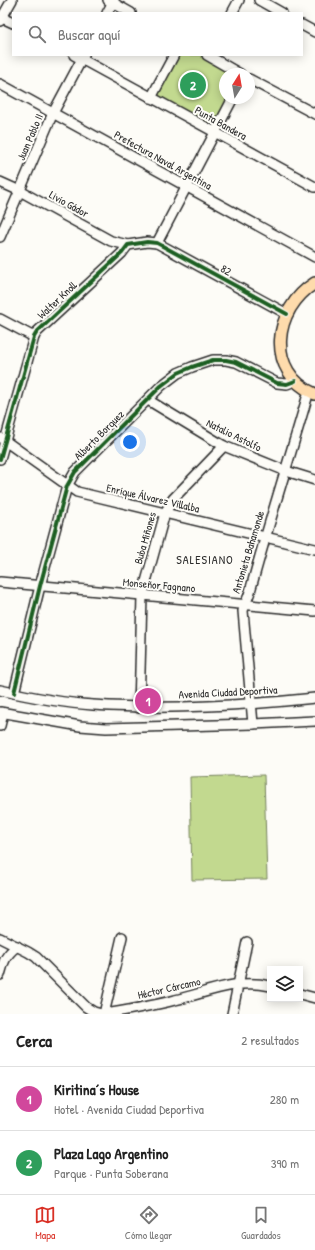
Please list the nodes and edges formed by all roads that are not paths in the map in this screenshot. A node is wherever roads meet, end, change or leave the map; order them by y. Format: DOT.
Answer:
graph roads {
  1 [pos="12,0"];
  2 [pos="239,0"];
  3 [pos="259,0"];
  4 [pos="111,1"];
  5 [pos="107,12"];
  6 [pos="129,12"];
  7 [pos="233,12"];
  8 [pos="280,12"];
  9 [pos="1,18"];
  10 [pos="12,23"];
  11 [pos="303,25"];
  12 [pos="315,32"];
  13 [pos="80,56"];
  14 [pos="173,56"];
  15 [pos="210,56"];
  16 [pos="230,68"];
  17 [pos="255,82"];
  18 [pos="0,84"];
  19 [pos="151,98"];
  20 [pos="230,104"];
  21 [pos="53,113"];
  22 [pos="315,114"];
  23 [pos="214,133"];
  24 [pos="0,182"];
  25 [pos="186,187"];
  26 [pos="315,187"];
  27 [pos="20,191"];
  28 [pos="0,237"];
  29 [pos="157,243"];
  30 [pos="128,245"];
  31 [pos="315,257"];
  32 [pos="315,283"];
  33 [pos="287,314"];
  34 [pos="0,319"];
  35 [pos="34,337"];
  36 [pos="294,381"];
  37 [pos="312,392"];
  38 [pos="148,400"];
  39 [pos="3,439"];
  40 [pos="224,446"];
  41 [pos="0,459"];
  42 [pos="286,471"];
  43 [pos="315,480"];
  44 [pos="68,486"];
  45 [pos="165,513"];
  46 [pos="265,536"];
  47 [pos="315,549"];
  48 [pos="0,582"];
  49 [pos="40,586"];
  50 [pos="142,596"];
  51 [pos="244,605"];
  52 [pos="315,611"];
  53 [pos="0,690"];
  54 [pos="14,693"];
  55 [pos="315,698"];
  56 [pos="251,705"];
  57 [pos="140,708"];
  58 [pos="1,712"];
  59 [pos="315,721"];
  60 [pos="252,724"];
  61 [pos="0,726"];
  62 [pos="0,938"];
  63 [pos="122,938"];
  64 [pos="247,942"];
  65 [pos="17,946"];
  66 [pos="1,961"];
  67 [pos="0,975"];
  68 [pos="238,984"];
  69 [pos="267,985"];
  70 [pos="303,995"];
  71 [pos="315,998"];
  72 [pos="104,1014"];
  73 [pos="232,1014"];
  1 -- 9 [label="street"];
  2 -- 7 [label="street"];
  3 -- 8 [label="street"];
  4 -- 5 [label="street"];
  4 -- 6 [label="street"];
  9 -- 10 [label="street"];
  11 -- 12 [label="street"];
  13 -- 19 [label="street, Punta Bandera"];
  13 -- 21 [label="street, Juan Pablo II"];
  14 -- 19 [label="street"];
  15 -- 16 [label="street"];
  17 -- 22 [label="street"];
  18 -- 21 [label="street, Prefectura Naval Argentina"];
  19 -- 23 [label="street, Punta Bandera"];
  20 -- 23 [label="street"];
  21 -- 25 [label="street, Prefectura Naval Argentina"];
  21 -- 27 [label="street, Juan Pablo II"];
  23 -- 25 [label="street"];
  23 -- 26 [label="street, Punta Bandera"];
  24 -- 27 [label="street, Livio Gádor"];
  25 -- 29 [label="street"];
  25 -- 31 [label="street, Prefectura Naval Argentina"];
  27 -- 28 [label="street, Juan Pablo II"];
  27 -- 30 [label="street, Livio Gádor"];
  29 -- 30 [label="street"];
  29 -- 33 [label="street, 82"];
  30 -- 35 [label="street, Walter Knoll"];
  32 -- 33 [label="main road"];
  33 -- 36 [label="main road"];
  34 -- 35 [label="street"];
  35 -- 39 [label="street, Walter Knoll"];
  36 -- 37 [label="main road"];
  36 -- 38 [label="street, Alberto Borquez"];
  37 -- 42 [label="street, Antonieta Bahamonde"];
  38 -- 40 [label="street, Natalio Astolfo"];
  38 -- 44 [label="street, Alberto Borquez"];
  39 -- 41 [label="street, Walter Knoll"];
  39 -- 44 [label="street, Enrique Álvarez Villalba"];
  40 -- 42 [label="street, Natalio Astolfo"];
  40 -- 45 [label="street, Buba Miñones"];
  42 -- 43 [label="street, Natalio Astolfo"];
  42 -- 46 [label="street, Antonieta Bahamonde"];
  44 -- 45 [label="street, Enrique Álvarez Villalba"];
  44 -- 49 [label="street, Alberto Borquez"];
  45 -- 46 [label="street, Enrique Álvarez Villalba"];
  45 -- 50 [label="street, Buba Miñones"];
  46 -- 47 [label="street, Enrique Álvarez Villalba"];
  46 -- 51 [label="street, Antonieta Bahamonde"];
  48 -- 49 [label="street, Monseñor Fagnano"];
  49 -- 50 [label="street, Monseñor Fagnano"];
  49 -- 54 [label="street, Alberto Borquez"];
  50 -- 51 [label="street, Monseñor Fagnano"];
  50 -- 57 [label="street, Buba Miñones"];
  51 -- 52 [label="street, Monseñor Fagnano"];
  51 -- 56 [label="street, Antonieta Bahamonde"];
  53 -- 54 [label="street, Avenida Ciudad Deportiva"];
  54 -- 57 [label="street, Avenida Ciudad Deportiva"];
  55 -- 56 [label="street, Avenida Ciudad Deportiva"];
  56 -- 57 [label="street, Avenida Ciudad Deportiva"];
  56 -- 60 [label="street, Antonieta Bahamonde"];
  58 -- 60 [label="street"];
  58 -- 61 [label="street"];
  59 -- 60 [label="street"];
  62 -- 65 [label="street"];
  63 -- 72 [label="street"];
  64 -- 68 [label="street"];
  65 -- 66 [label="street"];
  65 -- 72 [label="street"];
  66 -- 67 [label="street"];
  68 -- 69 [label="street, Héctor Cárcamo"];
  68 -- 72 [label="street, Héctor Cárcamo"];
  68 -- 73 [label="street"];
  70 -- 71 [label="street"];
}
